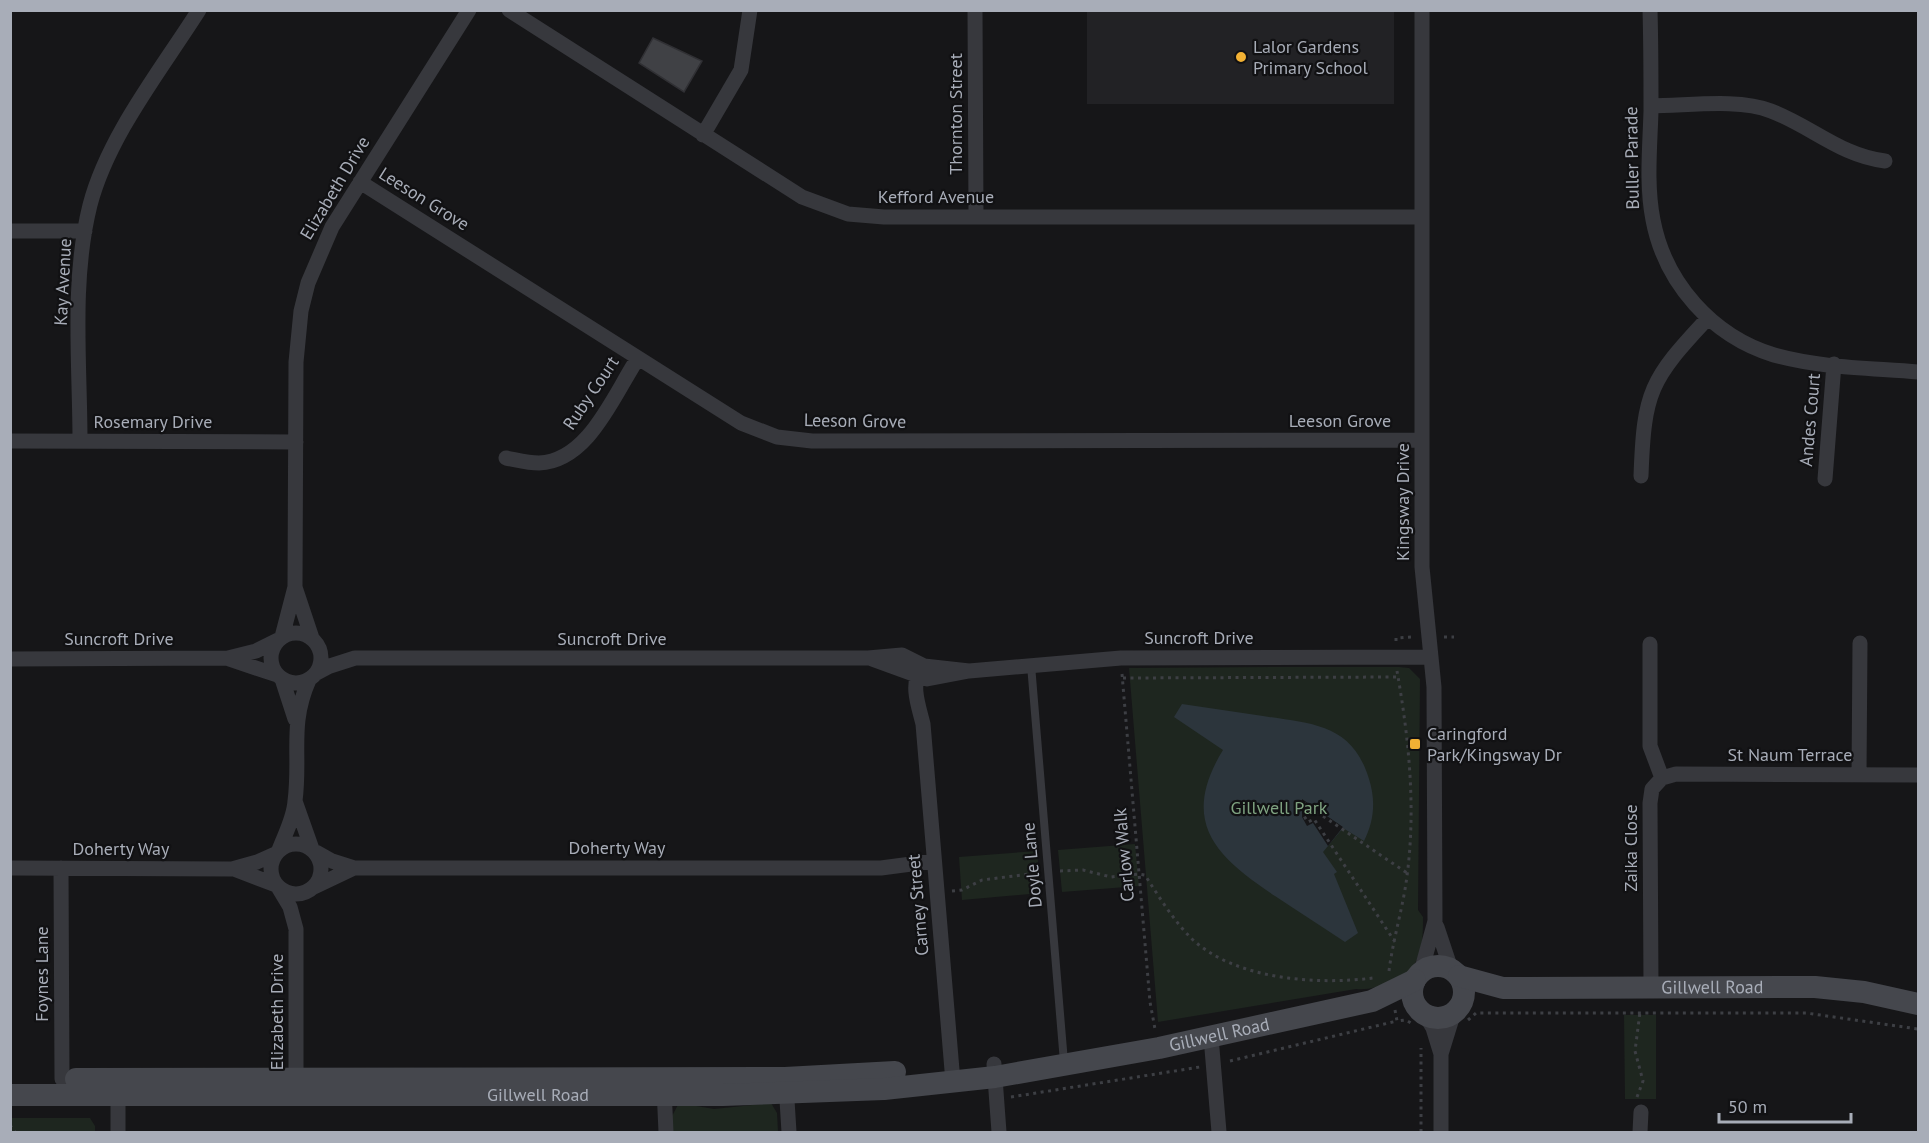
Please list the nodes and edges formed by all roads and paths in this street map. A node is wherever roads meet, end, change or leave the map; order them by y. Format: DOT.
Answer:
graph roads {
  1 [pos="199,10"];
  2 [pos="469,10"];
  3 [pos="508,10"];
  4 [pos="750,10"];
  5 [pos="975,10"];
  6 [pos="1422,10"];
  7 [pos="1650,10"];
  8 [pos="1651,106"];
  9 [pos="704,135"];
  10 [pos="1885,161"];
  11 [pos="360,182"];
  12 [pos="976,217"];
  13 [pos="1422,217"];
  14 [pos="10,231"];
  15 [pos="85,231"];
  16 [pos="1708,318"];
  17 [pos="638,358"];
  18 [pos="1834,364"];
  19 [pos="1918,372"];
  20 [pos="10,441"];
  21 [pos="80,441"];
  22 [pos="1422,441"];
  23 [pos="296,442"];
  24 [pos="506,458"];
  25 [pos="1641,476"];
  26 [pos="1825,479"];
  27 [pos="295,587"];
  28 [pos="1428,637"];
  29 [pos="1454,637"];
  30 [pos="280,638"];
  31 [pos="314,641"];
  32 [pos="1860,643"];
  33 [pos="1650,645"];
  34 [pos="1396,657"];
  35 [pos="1430,657"];
  36 [pos="228,658"];
  37 [pos="355,658"];
  38 [pos="1121,658"];
  39 [pos="10,659"];
  40 [pos="1031,666"];
  41 [pos="922,674"];
  42 [pos="279,677"];
  43 [pos="312,677"];
  44 [pos="1398,677"];
  45 [pos="1123,678"];
  46 [pos="296,722"];
  47 [pos="1860,775"];
  48 [pos="1918,775"];
  49 [pos="1662,778"];
  50 [pos="296,801"];
  51 [pos="314,851"];
  52 [pos="277,852"];
  53 [pos="10,868"];
  54 [pos="61,868"];
  55 [pos="232,868"];
  56 [pos="354,868"];
  57 [pos="935,868"];
  58 [pos="1139,874"];
  59 [pos="1408,874"];
  60 [pos="277,886"];
  61 [pos="312,888"];
  62 [pos="1435,921"];
  63 [pos="296,929"];
  64 [pos="1396,943"];
  65 [pos="1455,973"];
  66 [pos="1418,976"];
  67 [pos="1651,987"];
  68 [pos="1503,988"];
  69 [pos="1386,993"];
  70 [pos="1918,1004"];
  71 [pos="1640,1012"];
  72 [pos="1460,1013"];
  73 [pos="1419,1016"];
  74 [pos="1918,1029"];
  75 [pos="1211,1037"];
  76 [pos="1159,1048"];
  77 [pos="1438,1048"];
  78 [pos="1064,1063"];
  79 [pos="994,1071"];
  80 [pos="953,1075"];
  81 [pos="10,1079"];
  82 [pos="62,1079"];
  83 [pos="118,1086"];
  84 [pos="664,1086"];
  85 [pos="786,1086"];
  86 [pos="296,1087"];
  87 [pos="10,1095"];
  88 [pos="1638,1105"];
  89 [pos="10,1125"];
  90 [pos="15,1132"];
  91 [pos="118,1132"];
  92 [pos="666,1132"];
  93 [pos="789,1132"];
  94 [pos="999,1132"];
  95 [pos="1219,1132"];
  96 [pos="1421,1132"];
  97 [pos="1441,1132"];
  98 [pos="1640,1132"];
  1 -- 15 [label="street, Kay Avenue"];
  2 -- 11 [label="street, Elizabeth Drive"];
  3 -- 9 [label="street, Kefford Avenue"];
  4 -- 9 [label="street"];
  5 -- 12 [label="street, Thornton Street"];
  6 -- 13 [label="street, Kingsway Drive"];
  7 -- 8 [label="street, Buller Parade"];
  8 -- 10 [label="street"];
  8 -- 16 [label="street, Buller Parade"];
  9 -- 12 [label="street, Kefford Avenue"];
  11 -- 17 [label="street, Leeson Grove"];
  11 -- 23 [label="street, Elizabeth Drive"];
  12 -- 13 [label="street, Kefford Avenue"];
  13 -- 22 [label="street, Kingsway Drive"];
  14 -- 15 [label="street"];
  15 -- 21 [label="street, Kay Avenue"];
  16 -- 18 [label="street, Buller Parade"];
  16 -- 25 [label="street"];
  17 -- 22 [label="street, Leeson Grove"];
  17 -- 24 [label="street, Ruby Court"];
  18 -- 19 [label="street, Buller Parade"];
  18 -- 26 [label="street, Andes Court"];
  20 -- 21 [label="street, Rosemary Drive"];
  21 -- 23 [label="street, Rosemary Drive"];
  22 -- 28 [label="street, Kingsway Drive"];
  23 -- 27 [label="street, Elizabeth Drive"];
  27 -- 30 [label="street, Elizabeth Drive"];
  27 -- 31 [label="street, Elizabeth Drive"];
  28 -- 29 [label="path"];
  28 -- 34 [label="path"];
  28 -- 35 [label="street, Kingsway Drive"];
  30 -- 31 [label="street"];
  30 -- 36 [label="street, Suncroft Drive"];
  30 -- 42 [label="street"];
  31 -- 37 [label="street, Suncroft Drive"];
  31 -- 43 [label="street"];
  32 -- 47 [label="street"];
  33 -- 49 [label="street"];
  34 -- 35 [label="street, Suncroft Drive"];
  34 -- 38 [label="street, Suncroft Drive"];
  34 -- 44 [label="path"];
  35 -- 62 [label="street, Kingsway Drive"];
  36 -- 39 [label="street, Suncroft Drive"];
  36 -- 42 [label="street, Suncroft Drive"];
  37 -- 41 [label="street, Suncroft Drive"];
  37 -- 43 [label="street, Suncroft Drive"];
  38 -- 40 [label="street, Suncroft Drive"];
  38 -- 45 [label="path, Carlow Walk"];
  40 -- 41 [label="street, Suncroft Drive"];
  40 -- 78 [label="lane, Doyle Lane"];
  41 -- 57 [label="street, Carney Street"];
  42 -- 43 [label="street"];
  42 -- 46 [label="street"];
  43 -- 46 [label="street"];
  44 -- 45 [label="path"];
  44 -- 59 [label="path"];
  45 -- 58 [label="path, Carlow Walk"];
  46 -- 50 [label="street"];
  47 -- 48 [label="street, St Naum Terrace"];
  47 -- 49 [label="street, St Naum Terrace"];
  49 -- 67 [label="street, Zaika Close"];
  50 -- 51 [label="street"];
  50 -- 52 [label="street"];
  51 -- 52 [label="street"];
  51 -- 56 [label="street, Doherty Way"];
  51 -- 61 [label="street"];
  52 -- 55 [label="street, Doherty Way"];
  52 -- 60 [label="street"];
  53 -- 54 [label="street, Doherty Way"];
  54 -- 55 [label="street, Doherty Way"];
  54 -- 82 [label="street, Foynes Lane"];
  55 -- 60 [label="street, Doherty Way"];
  56 -- 57 [label="street, Doherty Way"];
  56 -- 61 [label="street, Doherty Way"];
  57 -- 80 [label="street, Carney Street"];
  58 -- 69 [label="path"];
  58 -- 76 [label="path, Carlow Walk"];
  59 -- 64 [label="path"];
  59 -- 64 [label="path"];
  60 -- 61 [label="street"];
  60 -- 63 [label="street, Elizabeth Drive"];
  61 -- 63 [label="street, Elizabeth Drive"];
  62 -- 65 [label="street, Kingsway Drive"];
  62 -- 66 [label="street, Kingsway Drive"];
  63 -- 86 [label="street, Elizabeth Drive"];
  64 -- 69 [label="path"];
  65 -- 66 [label="street"];
  65 -- 68 [label="street, Gillwell Road"];
  65 -- 72 [label="street"];
  66 -- 69 [label="street, Gillwell Road"];
  66 -- 73 [label="street"];
  67 -- 68 [label="street, Gillwell Road"];
  67 -- 70 [label="street, Gillwell Road"];
  68 -- 72 [label="street, Gillwell Road"];
  69 -- 73 [label="street, Gillwell Road"];
  69 -- 73 [label="path"];
  69 -- 75 [label="street, Gillwell Road"];
  71 -- 72 [label="path"];
  71 -- 74 [label="path"];
  71 -- 88 [label="path"];
  72 -- 73 [label="street"];
  72 -- 77 [label="street"];
  73 -- 77 [label="street"];
  75 -- 76 [label="street, Gillwell Road"];
  75 -- 95 [label="street"];
  76 -- 78 [label="street, Gillwell Road"];
  77 -- 96 [label="path"];
  77 -- 97 [label="street"];
  78 -- 79 [label="street, Gillwell Road"];
  79 -- 80 [label="street, Gillwell Road"];
  79 -- 94 [label="street"];
  80 -- 85 [label="street, Gillwell Road"];
  81 -- 82 [label="street, Gillwell Road"];
  82 -- 83 [label="street, Gillwell Road"];
  83 -- 86 [label="street, Gillwell Road"];
  83 -- 87 [label="street, Gillwell Road"];
  83 -- 91 [label="street"];
  84 -- 85 [label="street, Gillwell Road"];
  84 -- 86 [label="street, Gillwell Road"];
  84 -- 92 [label="street"];
  85 -- 93 [label="street"];
  88 -- 98 [label="street"];
  89 -- 90 [label="path"];
}
